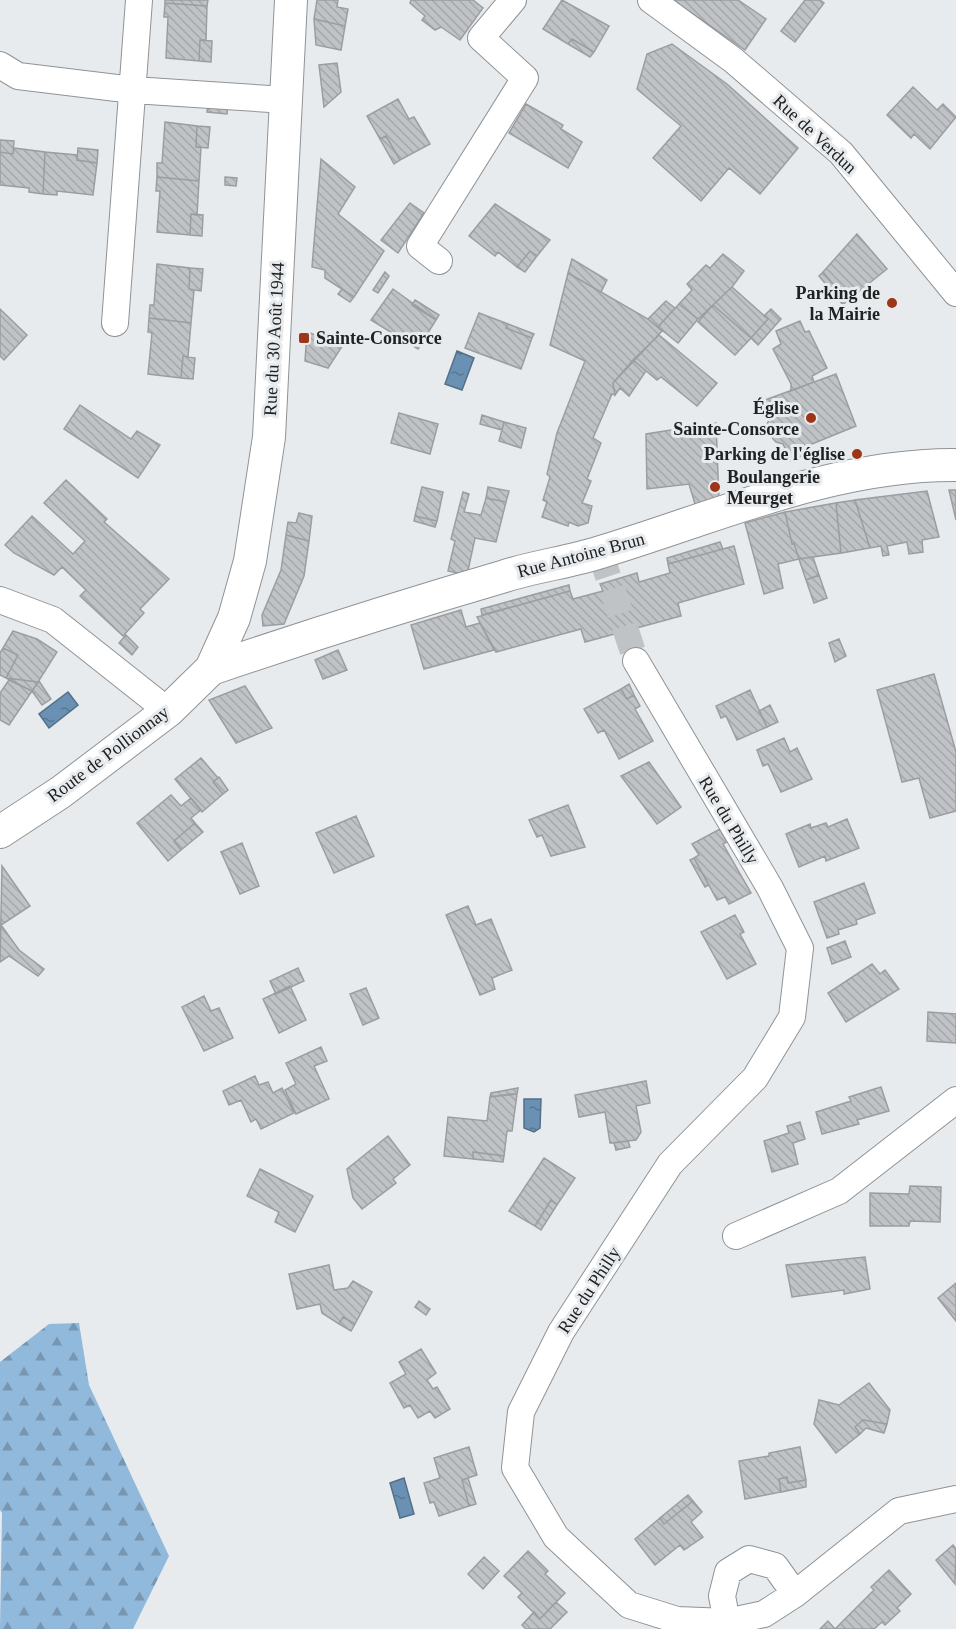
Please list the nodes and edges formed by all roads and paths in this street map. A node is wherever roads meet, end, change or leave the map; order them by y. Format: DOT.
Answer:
graph roads {
  1 [pos="139,0"];
  2 [pos="291,0"];
  3 [pos="513,0"];
  4 [pos="651,0"];
  5 [pos="0,65"];
  6 [pos="133,90"];
  7 [pos="286,100"];
  8 [pos="439,261"];
  9 [pos="951,287"];
  10 [pos="115,323"];
  11 [pos="956,465"];
  12 [pos="0,600"];
  13 [pos="636,661"];
  14 [pos="211,669"];
  15 [pos="168,711"];
  16 [pos="0,832"];
  17 [pos="956,1100"];
  18 [pos="736,1236"];
  19 [pos="956,1499"];
  20 [pos="795,1594"];
  21 [pos="727,1622"];
  1 -- 6 [label="street"];
  2 -- 7 [label="street, Rue du 30 Août 1944"];
  3 -- 8 [label="street"];
  4 -- 9 [label="street, Rue de Verdun"];
  5 -- 6 [label="street"];
  6 -- 7 [label="street"];
  6 -- 10 [label="street"];
  7 -- 14 [label="street, Rue du 30 Août 1944"];
  11 -- 14 [label="street, Rue Antoine Brun"];
  12 -- 15 [label="street"];
  13 -- 21 [label="street, Rue du Philly"];
  14 -- 15 [label="street, Route de Pollionnay"];
  15 -- 16 [label="street, Route de Pollionnay"];
  17 -- 18 [label="street"];
  19 -- 20 [label="street, Rue du Philly"];
  20 -- 21 [label="street, Rue du Philly"];
  20 -- 21 [label="street"];
}
